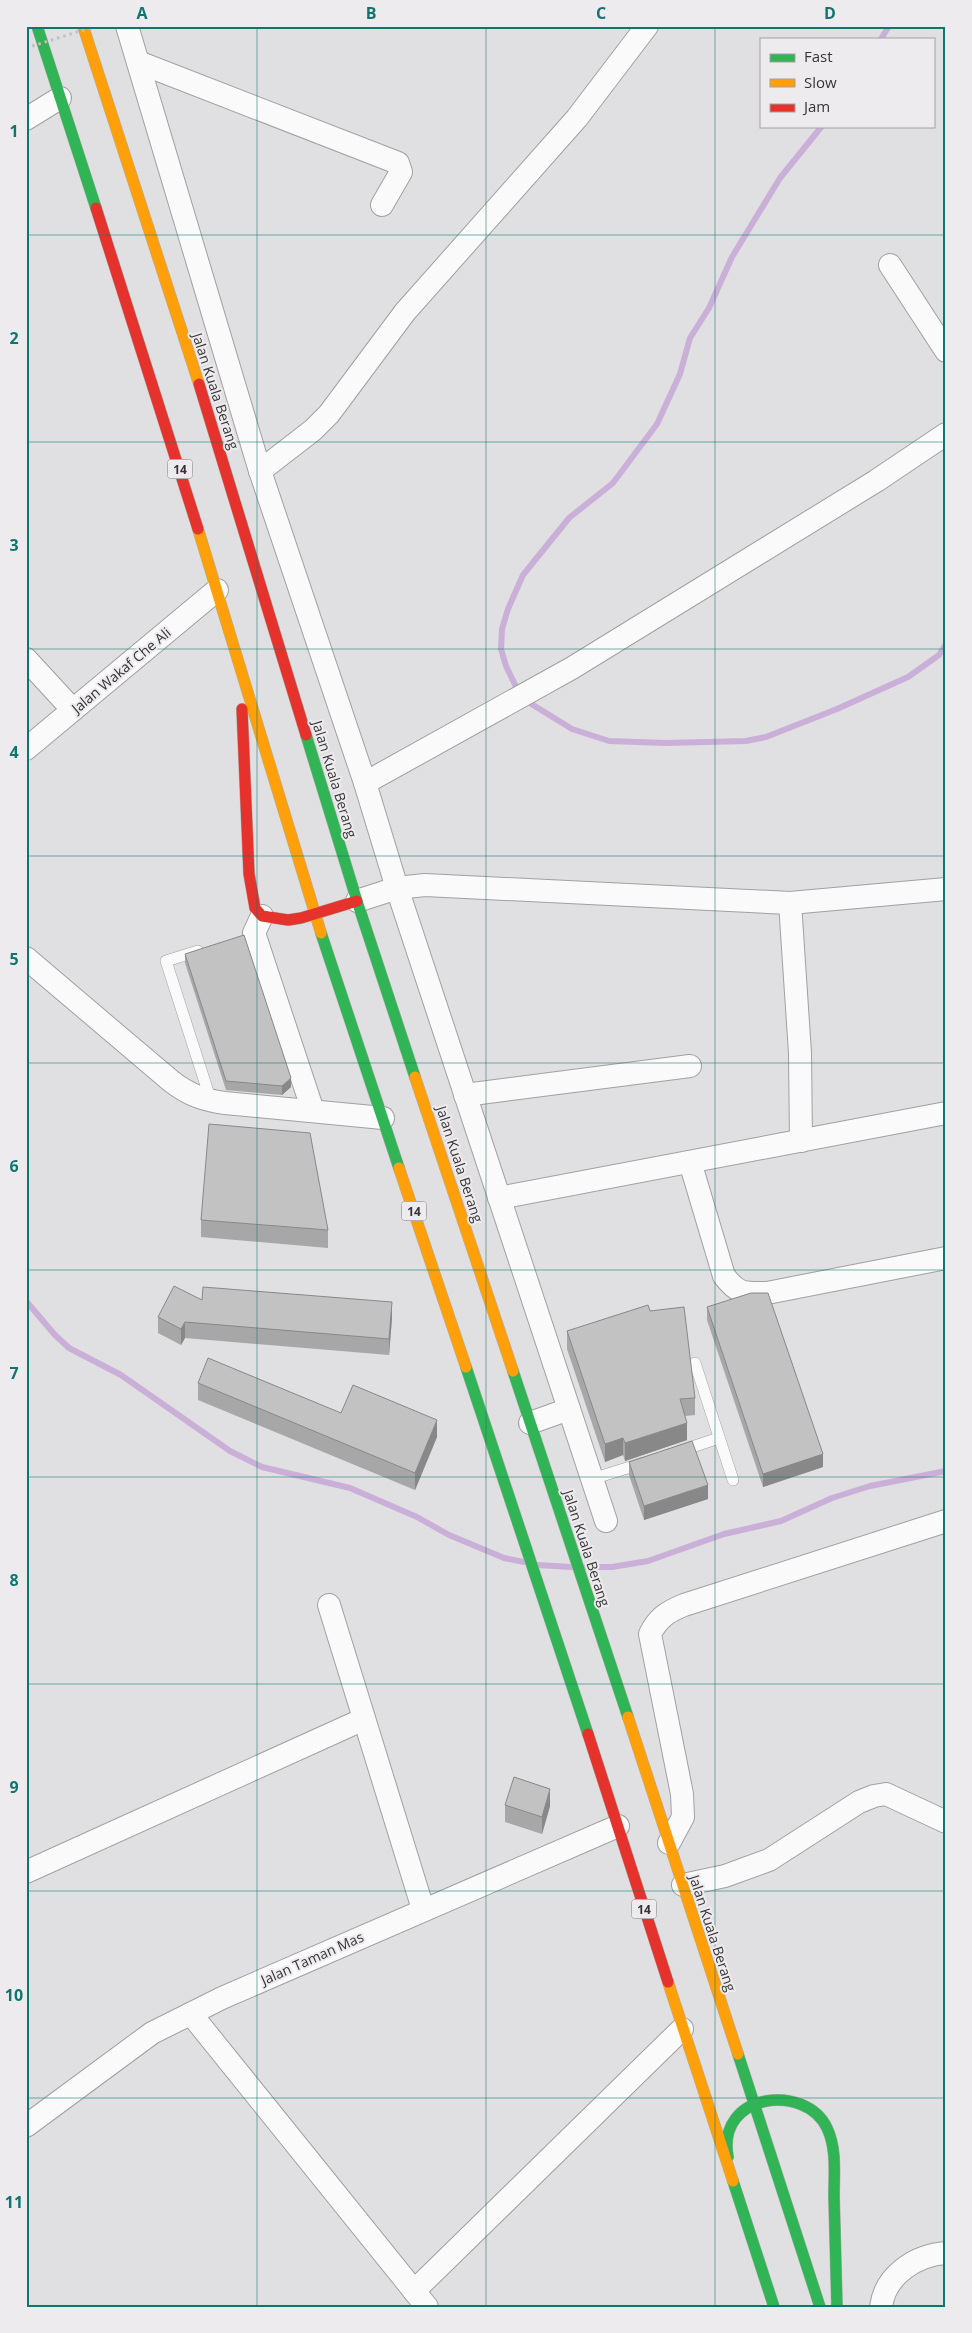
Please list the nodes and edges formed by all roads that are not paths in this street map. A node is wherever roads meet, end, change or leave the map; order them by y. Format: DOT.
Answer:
graph roads {
  1 [pos="37,26"];
  2 [pos="83,26"];
  3 [pos="127,26"];
  4 [pos="647,26"];
  5 [pos="138,62"];
  6 [pos="60,98"];
  7 [pos="26,119"];
  8 [pos="382,205"];
  9 [pos="890,266"];
  10 [pos="946,351"];
  11 [pos="946,434"];
  12 [pos="260,471"];
  13 [pos="217,590"];
  14 [pos="26,659"];
  15 [pos="241,669"];
  16 [pos="73,710"];
  17 [pos="26,749"];
  18 [pos="365,783"];
  19 [pos="397,888"];
  20 [pos="946,889"];
  21 [pos="357,901"];
  22 [pos="790,903"];
  23 [pos="315,914"];
  24 [pos="254,928"];
  25 [pos="210,947"];
  26 [pos="26,958"];
  27 [pos="690,1066"];
  28 [pos="465,1095"];
  29 [pos="211,1101"];
  30 [pos="312,1111"];
  31 [pos="946,1113"];
  32 [pos="383,1118"];
  33 [pos="801,1141"];
  34 [pos="690,1162"];
  35 [pos="499,1198"];
  36 [pos="946,1258"];
  37 [pos="695,1363"];
  38 [pos="570,1409"];
  39 [pos="530,1423"];
  40 [pos="719,1438"];
  41 [pos="592,1479"];
  42 [pos="733,1480"];
  43 [pos="606,1521"];
  44 [pos="946,1521"];
  45 [pos="329,1605"];
  46 [pos="364,1719"];
  47 [pos="946,1822"];
  48 [pos="618,1826"];
  49 [pos="669,1843"];
  50 [pos="26,1872"];
  51 [pos="683,1885"];
  52 [pos="423,1909"];
  53 [pos="191,2014"];
  54 [pos="682,2028"];
  55 [pos="754,2106"];
  56 [pos="26,2126"];
  57 [pos="732,2180"];
  58 [pos="946,2253"];
  59 [pos="420,2299"];
  60 [pos="771,2305"];
  61 [pos="820,2307"];
  62 [pos="837,2307"];
  63 [pos="882,2307"];
  1 -- 6 [label="highway, 14"];
  2 -- 21 [label="highway, Jalan Kuala Berang"];
  3 -- 5 [label="street"];
  4 -- 12 [label="street"];
  5 -- 8 [label="street"];
  5 -- 12 [label="street"];
  6 -- 7 [label="street"];
  6 -- 13 [label="highway, 14"];
  9 -- 10 [label="street"];
  11 -- 18 [label="street"];
  12 -- 18 [label="street"];
  13 -- 15 [label="highway, 14"];
  13 -- 16 [label="street, Jalan Wakaf Che Ali"];
  14 -- 16 [label="street"];
  15 -- 23 [label="highway, 14"];
  15 -- 24 [label="highway"];
  16 -- 17 [label="street, Jalan Wakaf Che Ali"];
  18 -- 19 [label="street"];
  19 -- 21 [label="street"];
  19 -- 22 [label="street"];
  19 -- 28 [label="street"];
  20 -- 22 [label="street"];
  21 -- 23 [label="highway"];
  21 -- 39 [label="highway, Jalan Kuala Berang"];
  22 -- 33 [label="street"];
  23 -- 24 [label="highway"];
  23 -- 32 [label="highway, 14"];
  24 -- 30 [label="street"];
  25 -- 29 [label="lane"];
  26 -- 29 [label="street"];
  27 -- 28 [label="street"];
  28 -- 35 [label="street"];
  29 -- 30 [label="street"];
  30 -- 32 [label="street"];
  31 -- 33 [label="street"];
  32 -- 48 [label="highway, 14"];
  33 -- 34 [label="street"];
  34 -- 35 [label="street"];
  34 -- 36 [label="street"];
  35 -- 38 [label="street"];
  37 -- 40 [label="lane"];
  38 -- 39 [label="street"];
  38 -- 41 [label="street"];
  39 -- 49 [label="highway, Jalan Kuala Berang"];
  40 -- 41 [label="lane"];
  40 -- 42 [label="lane"];
  41 -- 43 [label="street"];
  44 -- 49 [label="street"];
  45 -- 46 [label="street"];
  46 -- 50 [label="street"];
  46 -- 52 [label="street"];
  47 -- 51 [label="street"];
  48 -- 52 [label="street, Jalan Taman Mas"];
  48 -- 54 [label="highway, 14"];
  49 -- 51 [label="highway, Jalan Kuala Berang"];
  51 -- 55 [label="highway, Jalan Kuala Berang"];
  52 -- 53 [label="street, Jalan Taman Mas"];
  53 -- 56 [label="street, Jalan Taman Mas"];
  53 -- 59 [label="street"];
  54 -- 57 [label="highway, 14"];
  54 -- 59 [label="street"];
  55 -- 57 [label="highway"];
  55 -- 61 [label="highway, Jalan Kuala Berang"];
  55 -- 62 [label="highway"];
  57 -- 60 [label="highway, 14"];
  58 -- 63 [label="street"];
}
